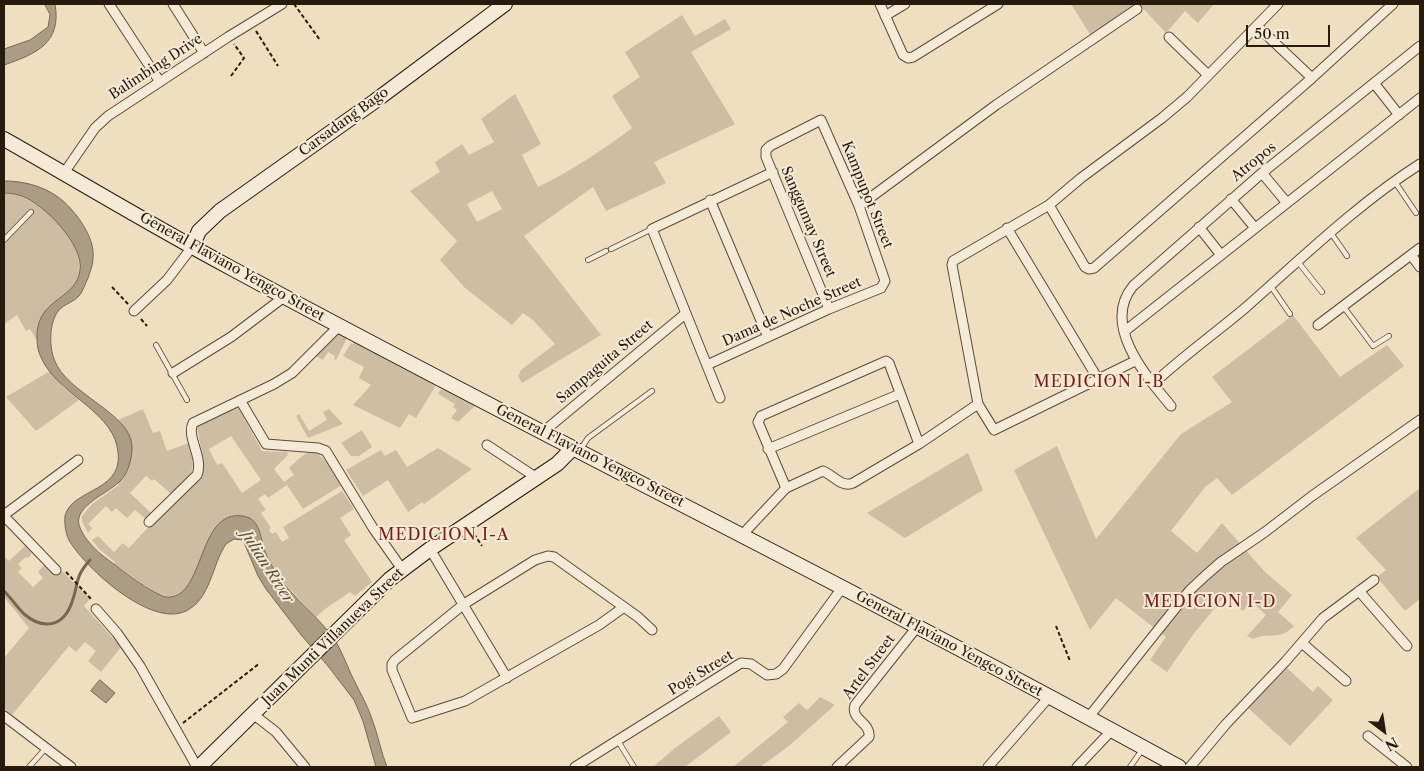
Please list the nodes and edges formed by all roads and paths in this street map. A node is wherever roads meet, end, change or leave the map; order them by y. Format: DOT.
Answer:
graph roads {
  1 [pos="109,4"];
  2 [pos="173,4"];
  3 [pos="282,4"];
  4 [pos="294,4"];
  5 [pos="505,4"];
  6 [pos="880,4"];
  7 [pos="905,4"];
  8 [pos="998,4"];
  9 [pos="1278,4"];
  10 [pos="1393,4"];
  11 [pos="1136,9"];
  12 [pos="885,16"];
  13 [pos="250,23"];
  14 [pos="1256,26"];
  15 [pos="228,37"];
  16 [pos="1169,37"];
  17 [pos="320,40"];
  18 [pos="1420,46"];
  19 [pos="204,53"];
  20 [pos="278,66"];
  21 [pos="1208,75"];
  22 [pos="231,76"];
  23 [pos="1312,78"];
  24 [pos="160,82"];
  25 [pos="1374,83"];
  26 [pos="1420,98"];
  27 [pos="1399,115"];
  28 [pos="821,120"];
  29 [pos="4,139"];
  30 [pos="1420,164"];
  31 [pos="773,172"];
  32 [pos="64,173"];
  33 [pos="1262,173"];
  34 [pos="1395,182"];
  35 [pos="1231,199"];
  36 [pos="710,200"];
  37 [pos="1286,204"];
  38 [pos="1049,205"];
  39 [pos="859,206"];
  40 [pos="31,212"];
  41 [pos="1416,213"];
  42 [pos="1199,227"];
  43 [pos="1007,228"];
  44 [pos="1255,228"];
  45 [pos="652,229"];
  46 [pos="1331,233"];
  47 [pos="4,240"];
  48 [pos="192,247"];
  49 [pos="1420,248"];
  50 [pos="1221,255"];
  51 [pos="1411,255"];
  52 [pos="1347,256"];
  53 [pos="588,260"];
  54 [pos="1298,261"];
  55 [pos="1420,267"];
  56 [pos="885,281"];
  57 [pos="1270,285"];
  58 [pos="1322,292"];
  59 [pos="284,296"];
  60 [pos="1343,306"];
  61 [pos="829,308"];
  62 [pos="134,311"];
  63 [pos="685,314"];
  64 [pos="1290,314"];
  65 [pos="340,325"];
  66 [pos="1318,325"];
  67 [pos="1125,331"];
  68 [pos="1389,336"];
  69 [pos="768,337"];
  70 [pos="156,344"];
  71 [pos="1135,361"];
  72 [pos="707,365"];
  73 [pos="173,373"];
  74 [pos="1098,379"];
  75 [pos="1153,384"];
  76 [pos="652,392"];
  77 [pos="900,394"];
  78 [pos="720,398"];
  79 [pos="187,400"];
  80 [pos="240,400"];
  81 [pos="978,404"];
  82 [pos="1171,406"];
  83 [pos="1420,420"];
  84 [pos="543,432"];
  85 [pos="487,444"];
  86 [pos="919,444"];
  87 [pos="576,449"];
  88 [pos="768,449"];
  89 [pos="78,460"];
  90 [pos="537,478"];
  91 [pos="786,488"];
  92 [pos="4,515"];
  93 [pos="149,522"];
  94 [pos="742,534"];
  95 [pos="430,549"];
  96 [pos="402,569"];
  97 [pos="56,570"];
  98 [pos="72,578"];
  99 [pos="1374,580"];
  100 [pos="842,588"];
  101 [pos="1359,591"];
  102 [pos="464,604"];
  103 [pos="624,607"];
  104 [pos="96,609"];
  105 [pos="1056,626"];
  106 [pos="917,627"];
  107 [pos="652,630"];
  108 [pos="1302,643"];
  109 [pos="1407,646"];
  110 [pos="1070,661"];
  111 [pos="260,663"];
  112 [pos="507,678"];
  113 [pos="1346,681"];
  114 [pos="1049,697"];
  115 [pos="253,714"];
  116 [pos="4,716"];
  117 [pos="1088,718"];
  118 [pos="175,730"];
  119 [pos="1112,730"];
  120 [pos="1368,736"];
  121 [pos="618,741"];
  122 [pos="46,748"];
  123 [pos="1144,748"];
  124 [pos="29,767"];
  125 [pos="70,767"];
  126 [pos="198,767"];
  127 [pos="305,767"];
  128 [pos="575,767"];
  129 [pos="634,767"];
  130 [pos="836,767"];
  131 [pos="988,767"];
  132 [pos="1077,767"];
  133 [pos="1130,767"];
  134 [pos="1179,767"];
  135 [pos="1190,767"];
  136 [pos="1407,767"];
  1 -- 24 [label="street"];
  2 -- 19 [label="street"];
  3 -- 13 [label="street, Balimbing Drive"];
  4 -- 17 [label="path"];
  5 -- 48 [label="main road, Carsadang Bago"];
  6 -- 12 [label="street"];
  7 -- 12 [label="street"];
  8 -- 12 [label="street"];
  9 -- 14 [label="street"];
  10 -- 23 [label="street"];
  11 -- 39 [label="street"];
  13 -- 15 [label="street, Balimbing Drive"];
  13 -- 20 [label="path"];
  14 -- 21 [label="street"];
  14 -- 23 [label="street"];
  15 -- 19 [label="street, Balimbing Drive"];
  15 -- 22 [label="path"];
  16 -- 21 [label="street"];
  18 -- 25 [label="street, Atropos"];
  19 -- 24 [label="street, Balimbing Drive"];
  21 -- 38 [label="street"];
  23 -- 38 [label="street"];
  24 -- 32 [label="street, Balimbing Drive"];
  25 -- 27 [label="street"];
  25 -- 33 [label="street, Atropos"];
  26 -- 27 [label="street"];
  27 -- 37 [label="street"];
  28 -- 31 [label="street, Sanggumay Street"];
  28 -- 39 [label="street, Kampupot Street"];
  29 -- 32 [label="main road, General Flaviano Yengco Street"];
  30 -- 34 [label="street"];
  31 -- 36 [label="street"];
  31 -- 61 [label="street, Sanggumay Street"];
  32 -- 48 [label="main road, General Flaviano Yengco Street"];
  33 -- 35 [label="street, Atropos"];
  33 -- 37 [label="street"];
  34 -- 41 [label="lane"];
  34 -- 46 [label="street"];
  35 -- 42 [label="street, Atropos"];
  35 -- 44 [label="street"];
  36 -- 45 [label="street"];
  36 -- 69 [label="street"];
  37 -- 44 [label="street"];
  38 -- 43 [label="street"];
  39 -- 56 [label="street, Kampupot Street"];
  40 -- 47 [label="lane"];
  42 -- 50 [label="street"];
  42 -- 67 [label="street, Atropos"];
  43 -- 74 [label="street"];
  43 -- 81 [label="street"];
  44 -- 50 [label="street"];
  45 -- 53 [label="lane"];
  45 -- 63 [label="street"];
  46 -- 52 [label="lane"];
  46 -- 54 [label="street"];
  48 -- 59 [label="main road, General Flaviano Yengco Street"];
  48 -- 62 [label="street"];
  49 -- 51 [label="street"];
  50 -- 67 [label="street"];
  51 -- 55 [label="street"];
  51 -- 60 [label="street"];
  54 -- 57 [label="street"];
  54 -- 58 [label="lane"];
  56 -- 61 [label="street, Dama de Noche Street"];
  57 -- 64 [label="lane"];
  57 -- 75 [label="street"];
  59 -- 65 [label="main road, General Flaviano Yengco Street"];
  59 -- 73 [label="street"];
  60 -- 66 [label="street"];
  60 -- 68 [label="lane"];
  61 -- 69 [label="street, Dama de Noche Street"];
  63 -- 72 [label="street"];
  63 -- 84 [label="street, Sampaguita Street"];
  65 -- 80 [label="street"];
  65 -- 84 [label="main road, General Flaviano Yengco Street"];
  67 -- 71 [label="street"];
  69 -- 72 [label="street, Dama de Noche Street"];
  70 -- 73 [label="lane"];
  71 -- 74 [label="street"];
  71 -- 75 [label="street"];
  72 -- 78 [label="street"];
  73 -- 79 [label="lane"];
  74 -- 81 [label="street"];
  75 -- 82 [label="street"];
  76 -- 87 [label="lane"];
  77 -- 86 [label="street"];
  77 -- 88 [label="street"];
  77 -- 88 [label="street"];
  80 -- 93 [label="street"];
  80 -- 96 [label="street"];
  81 -- 86 [label="street"];
  83 -- 117 [label="street"];
  84 -- 87 [label="main road, General Flaviano Yengco Street"];
  85 -- 90 [label="street"];
  86 -- 91 [label="street"];
  87 -- 90 [label="main road, Juan Munti Villanueva Street"];
  87 -- 94 [label="main road, General Flaviano Yengco Street"];
  88 -- 91 [label="street"];
  89 -- 92 [label="street"];
  90 -- 95 [label="main road, Juan Munti Villanueva Street"];
  91 -- 94 [label="street"];
  92 -- 97 [label="street"];
  94 -- 100 [label="main road, General Flaviano Yengco Street"];
  95 -- 96 [label="main road, Juan Munti Villanueva Street"];
  95 -- 102 [label="street"];
  96 -- 115 [label="main road, Juan Munti Villanueva Street"];
  98 -- 104 [label="path"];
  99 -- 101 [label="street"];
  100 -- 106 [label="main road, General Flaviano Yengco Street"];
  100 -- 121 [label="street, Pogi Street"];
  101 -- 108 [label="street"];
  101 -- 109 [label="street"];
  102 -- 103 [label="street"];
  102 -- 112 [label="street"];
  102 -- 112 [label="street"];
  103 -- 107 [label="street"];
  103 -- 112 [label="street"];
  104 -- 118 [label="street"];
  105 -- 110 [label="path"];
  106 -- 114 [label="main road, General Flaviano Yengco Street"];
  106 -- 130 [label="street, Artel Street"];
  108 -- 113 [label="street"];
  108 -- 135 [label="street"];
  111 -- 118 [label="path"];
  114 -- 117 [label="main road, General Flaviano Yengco Street"];
  114 -- 131 [label="street"];
  115 -- 126 [label="main road, Juan Munti Villanueva Street"];
  115 -- 127 [label="street"];
  116 -- 122 [label="street"];
  117 -- 119 [label="main road, General Flaviano Yengco Street"];
  118 -- 126 [label="street"];
  119 -- 123 [label="main road, General Flaviano Yengco Street"];
  119 -- 132 [label="street"];
  120 -- 136 [label="street"];
  121 -- 128 [label="street, Pogi Street"];
  121 -- 129 [label="lane"];
  122 -- 124 [label="lane"];
  122 -- 125 [label="street"];
  123 -- 133 [label="lane"];
  123 -- 134 [label="main road, General Flaviano Yengco Street"];
}
